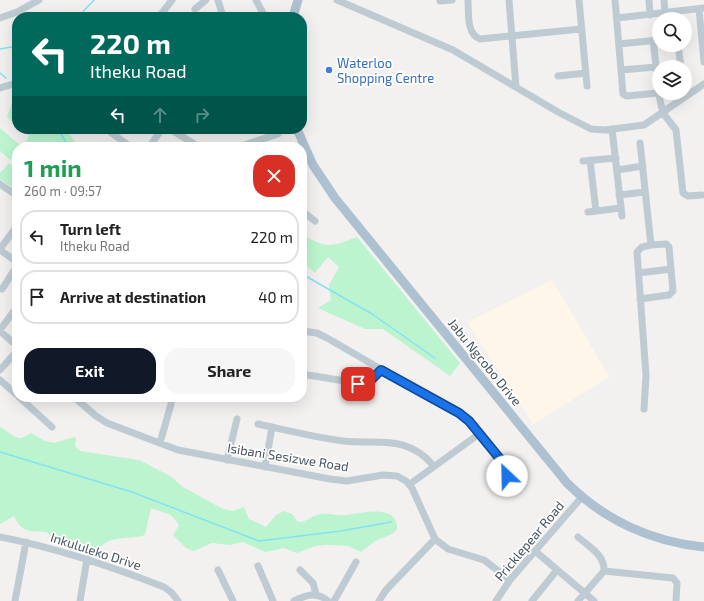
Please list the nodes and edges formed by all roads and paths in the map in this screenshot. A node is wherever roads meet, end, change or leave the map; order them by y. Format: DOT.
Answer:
graph roads {
  1 [pos="39,0"];
  2 [pos="172,0"];
  3 [pos="206,0"];
  4 [pos="218,0"];
  5 [pos="256,0"];
  6 [pos="298,0"];
  7 [pos="337,0"];
  8 [pos="452,0"];
  9 [pos="468,0"];
  10 [pos="509,0"];
  11 [pos="579,0"];
  12 [pos="615,0"];
  13 [pos="649,0"];
  14 [pos="664,0"];
  15 [pos="440,1"];
  16 [pos="195,9"];
  17 [pos="701,9"];
  18 [pos="16,12"];
  19 [pos="163,12"];
  20 [pos="222,12"];
  21 [pos="262,12"];
  22 [pos="294,12"];
  23 [pos="665,12"];
  24 [pos="690,12"];
  25 [pos="12,13"];
  26 [pos="650,14"];
  27 [pos="0,18"];
  28 [pos="617,18"];
  29 [pos="581,29"];
  30 [pos="512,36"];
  31 [pos="652,40"];
  32 [pos="619,44"];
  33 [pos="704,62"];
  34 [pos="652,66"];
  35 [pos="621,70"];
  36 [pos="586,73"];
  37 [pos="558,76"];
  38 [pos="12,84"];
  39 [pos="704,84"];
  40 [pos="587,86"];
  41 [pos="516,87"];
  42 [pos="0,88"];
  43 [pos="652,93"];
  44 [pos="660,100"];
  45 [pos="663,113"];
  46 [pos="612,129"];
  47 [pos="113,134"];
  48 [pos="178,134"];
  49 [pos="278,134"];
  50 [pos="124,142"];
  51 [pos="191,142"];
  52 [pos="253,142"];
  53 [pos="640,143"];
  54 [pos="307,152"];
  55 [pos="616,158"];
  56 [pos="643,166"];
  57 [pos="617,170"];
  58 [pos="0,184"];
  59 [pos="12,192"];
  60 [pos="645,192"];
  61 [pos="619,195"];
  62 [pos="702,195"];
  63 [pos="621,208"];
  64 [pos="596,211"];
  65 [pos="588,212"];
  66 [pos="307,215"];
  67 [pos="622,216"];
  68 [pos="315,221"];
  69 [pos="12,233"];
  70 [pos="651,245"];
  71 [pos="0,250"];
  72 [pos="12,258"];
  73 [pos="672,269"];
  74 [pos="639,273"];
  75 [pos="12,274"];
  76 [pos="2,289"];
  77 [pos="640,299"];
  78 [pos="12,314"];
  79 [pos="0,330"];
  80 [pos="307,332"];
  81 [pos="12,341"];
  82 [pos="12,356"];
  83 [pos="0,370"];
  84 [pos="381,370"];
  85 [pos="307,375"];
  86 [pos="0,380"];
  87 [pos="12,391"];
  88 [pos="25,402"];
  89 [pos="80,402"];
  90 [pos="171,402"];
  91 [pos="644,409"];
  92 [pos="237,419"];
  93 [pos="258,424"];
  94 [pos="52,427"];
  95 [pos="272,427"];
  96 [pos="479,434"];
  97 [pos="160,443"];
  98 [pos="227,460"];
  99 [pos="434,466"];
  100 [pos="266,467"];
  101 [pos="410,484"];
  102 [pos="499,485"];
  103 [pos="581,498"];
  104 [pos="0,537"];
  105 [pos="578,538"];
  106 [pos="435,540"];
  107 [pos="26,542"];
  108 [pos="704,547"];
  109 [pos="535,551"];
  110 [pos="87,559"];
  111 [pos="356,562"];
  112 [pos="258,566"];
  113 [pos="218,570"];
  114 [pos="300,570"];
  115 [pos="557,570"];
  116 [pos="604,571"];
  117 [pos="510,580"];
  118 [pos="585,593"];
  119 [pos="316,594"];
  120 [pos="15,601"];
  121 [pos="80,601"];
  122 [pos="178,601"];
  123 [pos="233,601"];
  124 [pos="273,601"];
  125 [pos="294,601"];
  126 [pos="328,601"];
  127 [pos="334,601"];
  128 [pos="379,601"];
  129 [pos="496,601"];
  130 [pos="532,601"];
  131 [pos="578,601"];
  132 [pos="594,601"];
  133 [pos="676,601"];
  1 -- 18 [label="street"];
  2 -- 19 [label="street"];
  3 -- 16 [label="street"];
  4 -- 20 [label="street"];
  5 -- 21 [label="street"];
  6 -- 22 [label="main road"];
  7 -- 41 [label="street"];
  8 -- 15 [label="street"];
  9 -- 30 [label="street"];
  10 -- 30 [label="street"];
  11 -- 29 [label="street"];
  12 -- 28 [label="street"];
  13 -- 26 [label="street"];
  14 -- 23 [label="street"];
  17 -- 24 [label="street"];
  17 -- 33 [label="street"];
  25 -- 27 [label="street"];
  26 -- 28 [label="street"];
  28 -- 32 [label="street"];
  29 -- 30 [label="street"];
  29 -- 36 [label="street"];
  30 -- 41 [label="street"];
  31 -- 32 [label="street"];
  32 -- 35 [label="street"];
  34 -- 35 [label="street"];
  35 -- 43 [label="street"];
  36 -- 37 [label="street"];
  36 -- 40 [label="street"];
  38 -- 42 [label="street"];
  39 -- 45 [label="street"];
  41 -- 46 [label="street"];
  44 -- 45 [label="street"];
  45 -- 46 [label="street"];
  45 -- 62 [label="street"];
  46 -- 55 [label="street"];
  47 -- 50 [label="street"];
  48 -- 51 [label="street"];
  49 -- 52 [label="street"];
  53 -- 56 [label="street"];
  54 -- 103 [label="main road, Jabu Ngcobo Drive"];
  55 -- 57 [label="street"];
  55 -- 64 [label="street"];
  56 -- 57 [label="street"];
  56 -- 60 [label="street"];
  57 -- 61 [label="street"];
  58 -- 59 [label="street"];
  60 -- 61 [label="street"];
  60 -- 70 [label="street"];
  61 -- 63 [label="street"];
  63 -- 64 [label="street"];
  63 -- 67 [label="street"];
  64 -- 65 [label="street"];
  66 -- 68 [label="street"];
  69 -- 71 [label="street"];
  70 -- 73 [label="street"];
  70 -- 74 [label="street"];
  71 -- 72 [label="street"];
  73 -- 74 [label="street"];
  73 -- 77 [label="street"];
  74 -- 77 [label="street"];
  75 -- 76 [label="street"];
  77 -- 91 [label="street"];
  78 -- 79 [label="street"];
  79 -- 81 [label="street"];
  80 -- 84 [label="street"];
  82 -- 83 [label="street"];
  84 -- 85 [label="street"];
  84 -- 96 [label="street"];
  86 -- 87 [label="street"];
  88 -- 94 [label="street"];
  89 -- 97 [label="street, Isibani Sesizwe Road"];
  90 -- 97 [label="street"];
  92 -- 98 [label="street"];
  93 -- 95 [label="street"];
  95 -- 99 [label="street"];
  95 -- 100 [label="street"];
  96 -- 99 [label="street"];
  96 -- 102 [label="street"];
  97 -- 98 [label="street, Isibani Sesizwe Road"];
  98 -- 100 [label="street, Isibani Sesizwe Road"];
  99 -- 101 [label="street"];
  100 -- 101 [label="street, Isibani Sesizwe Road"];
  101 -- 106 [label="street"];
  103 -- 108 [label="main road, Jabu Ngcobo Drive"];
  103 -- 109 [label="street, Pricklepear Road"];
  104 -- 107 [label="street, Inkululeko Drive"];
  105 -- 116 [label="street"];
  106 -- 117 [label="street"];
  106 -- 128 [label="street"];
  107 -- 110 [label="street, Inkululeko Drive"];
  107 -- 120 [label="street"];
  109 -- 115 [label="street"];
  109 -- 117 [label="street, Pricklepear Road"];
  110 -- 121 [label="street"];
  110 -- 122 [label="street, Inkululeko Drive"];
  111 -- 127 [label="street"];
  112 -- 124 [label="street"];
  113 -- 123 [label="street"];
  114 -- 119 [label="street"];
  115 -- 118 [label="street"];
  115 -- 130 [label="street"];
  116 -- 118 [label="street"];
  116 -- 133 [label="street"];
  117 -- 129 [label="street, Pricklepear Road"];
  118 -- 131 [label="street"];
  118 -- 132 [label="street"];
  119 -- 125 [label="street"];
  119 -- 126 [label="street"];
}
